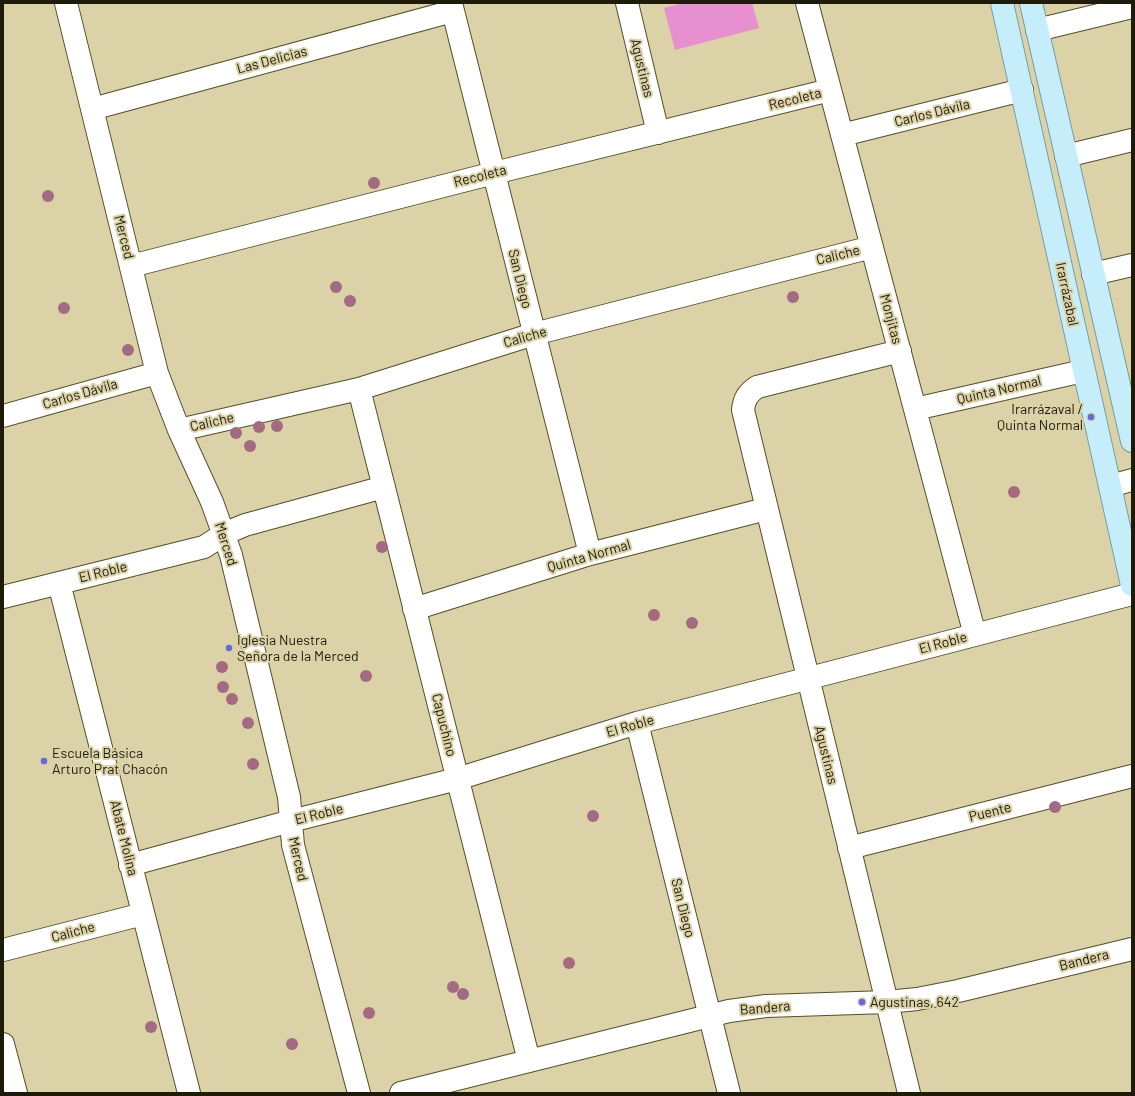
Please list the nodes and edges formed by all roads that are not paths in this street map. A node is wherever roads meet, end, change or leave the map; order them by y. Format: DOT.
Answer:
graph roads {
  1 [pos="66,3"];
  2 [pos="626,3"];
  3 [pos="807,3"];
  4 [pos="1002,3"];
  5 [pos="1031,3"];
  6 [pos="452,7"];
  7 [pos="1132,7"];
  8 [pos="1037,30"];
  9 [pos="830,90"];
  10 [pos="1022,90"];
  11 [pos="92,110"];
  12 [pos="658,133"];
  13 [pos="842,135"];
  14 [pos="1132,140"];
  15 [pos="1066,156"];
  16 [pos="494,173"];
  17 [pos="872,246"];
  18 [pos="1132,265"];
  19 [pos="131,266"];
  20 [pos="1093,274"];
  21 [pos="534,334"];
  22 [pos="900,352"];
  23 [pos="1083,371"];
  24 [pos="157,373"];
  25 [pos="359,389"];
  26 [pos="915,409"];
  27 [pos="3,416"];
  28 [pos="179,430"];
  29 [pos="1132,441"];
  30 [pos="1132,480"];
  31 [pos="1110,486"];
  32 [pos="384,487"];
  33 [pos="766,509"];
  34 [pos="224,534"];
  35 [pos="590,554"];
  36 [pos="59,584"];
  37 [pos="1132,586"];
  38 [pos="1132,594"];
  39 [pos="3,598"];
  40 [pos="414,609"];
  41 [pos="975,634"];
  42 [pos="808,678"];
  43 [pos="638,723"];
  44 [pos="1132,776"];
  45 [pos="458,779"];
  46 [pos="290,821"];
  47 [pos="849,848"];
  48 [pos="130,865"];
  49 [pos="143,914"];
  50 [pos="1132,949"];
  51 [pos="3,950"];
  52 [pos="887,1002"];
  53 [pos="710,1016"];
  54 [pos="3,1044"];
  55 [pos="529,1061"];
  56 [pos="16,1093"];
  57 [pos="189,1093"];
  58 [pos="359,1093"];
  59 [pos="402,1093"];
  60 [pos="729,1093"];
  61 [pos="909,1093"];
  1 -- 11 [label="street, Merced"];
  2 -- 12 [label="street, Agustinas"];
  3 -- 9 [label="street, Monjitas"];
  4 -- 10 [label="main road, Irarrázabal"];
  5 -- 8 [label="main road"];
  6 -- 11 [label="street, Las Delicias"];
  6 -- 16 [label="street, San Diego"];
  7 -- 8 [label="street"];
  8 -- 15 [label="main road"];
  9 -- 12 [label="street, Recoleta"];
  9 -- 13 [label="street, Monjitas"];
  10 -- 13 [label="street, Carlos Dávila"];
  10 -- 23 [label="main road, Irarrázabal"];
  11 -- 19 [label="street, Merced"];
  12 -- 16 [label="street, Recoleta"];
  13 -- 17 [label="street, Monjitas"];
  14 -- 15 [label="street"];
  15 -- 20 [label="main road"];
  16 -- 19 [label="street, Recoleta"];
  16 -- 21 [label="street, San Diego"];
  17 -- 21 [label="street, Caliche"];
  17 -- 22 [label="street, Monjitas"];
  18 -- 20 [label="street"];
  19 -- 24 [label="street, Merced"];
  20 -- 29 [label="main road"];
  21 -- 25 [label="street, Caliche"];
  21 -- 35 [label="street, San Diego"];
  22 -- 26 [label="street, Monjitas"];
  22 -- 33 [label="street, Agustinas"];
  23 -- 26 [label="street, Quinta Normal"];
  23 -- 31 [label="main road, Irarrázabal"];
  24 -- 27 [label="street, Carlos Dávila"];
  24 -- 28 [label="street, Merced"];
  25 -- 28 [label="street, Caliche"];
  25 -- 32 [label="street, Capuchino"];
  26 -- 41 [label="street, Monjitas"];
  28 -- 34 [label="street, Merced"];
  30 -- 31 [label="street"];
  31 -- 37 [label="main road, Irarrázabal"];
  32 -- 34 [label="street, El Roble"];
  32 -- 40 [label="street, Capuchino"];
  33 -- 35 [label="street, Quinta Normal"];
  33 -- 42 [label="street, Agustinas"];
  34 -- 36 [label="street, El Roble"];
  34 -- 46 [label="street, Merced"];
  35 -- 40 [label="street, Quinta Normal"];
  36 -- 39 [label="street, El Roble"];
  36 -- 48 [label="street, Abate Molina"];
  38 -- 41 [label="street, El Roble"];
  40 -- 45 [label="street, Capuchino"];
  41 -- 42 [label="street, El Roble"];
  42 -- 43 [label="street, El Roble"];
  42 -- 47 [label="street, Agustinas"];
  43 -- 45 [label="street, El Roble"];
  43 -- 53 [label="street, San Diego"];
  44 -- 47 [label="street, Puente"];
  45 -- 46 [label="street, El Roble"];
  45 -- 55 [label="street, Capuchino"];
  46 -- 48 [label="street, El Roble"];
  46 -- 58 [label="street, Merced"];
  47 -- 52 [label="street, Agustinas"];
  48 -- 49 [label="street, Abate Molina"];
  49 -- 51 [label="street, Caliche"];
  49 -- 57 [label="street, Abate Molina"];
  50 -- 52 [label="street, Bandera"];
  52 -- 53 [label="street, Bandera"];
  52 -- 61 [label="street, Agustinas"];
  53 -- 55 [label="street, Bandera"];
  53 -- 60 [label="street, San Diego"];
  54 -- 56 [label="street"];
  55 -- 59 [label="street, Bandera"];
}
